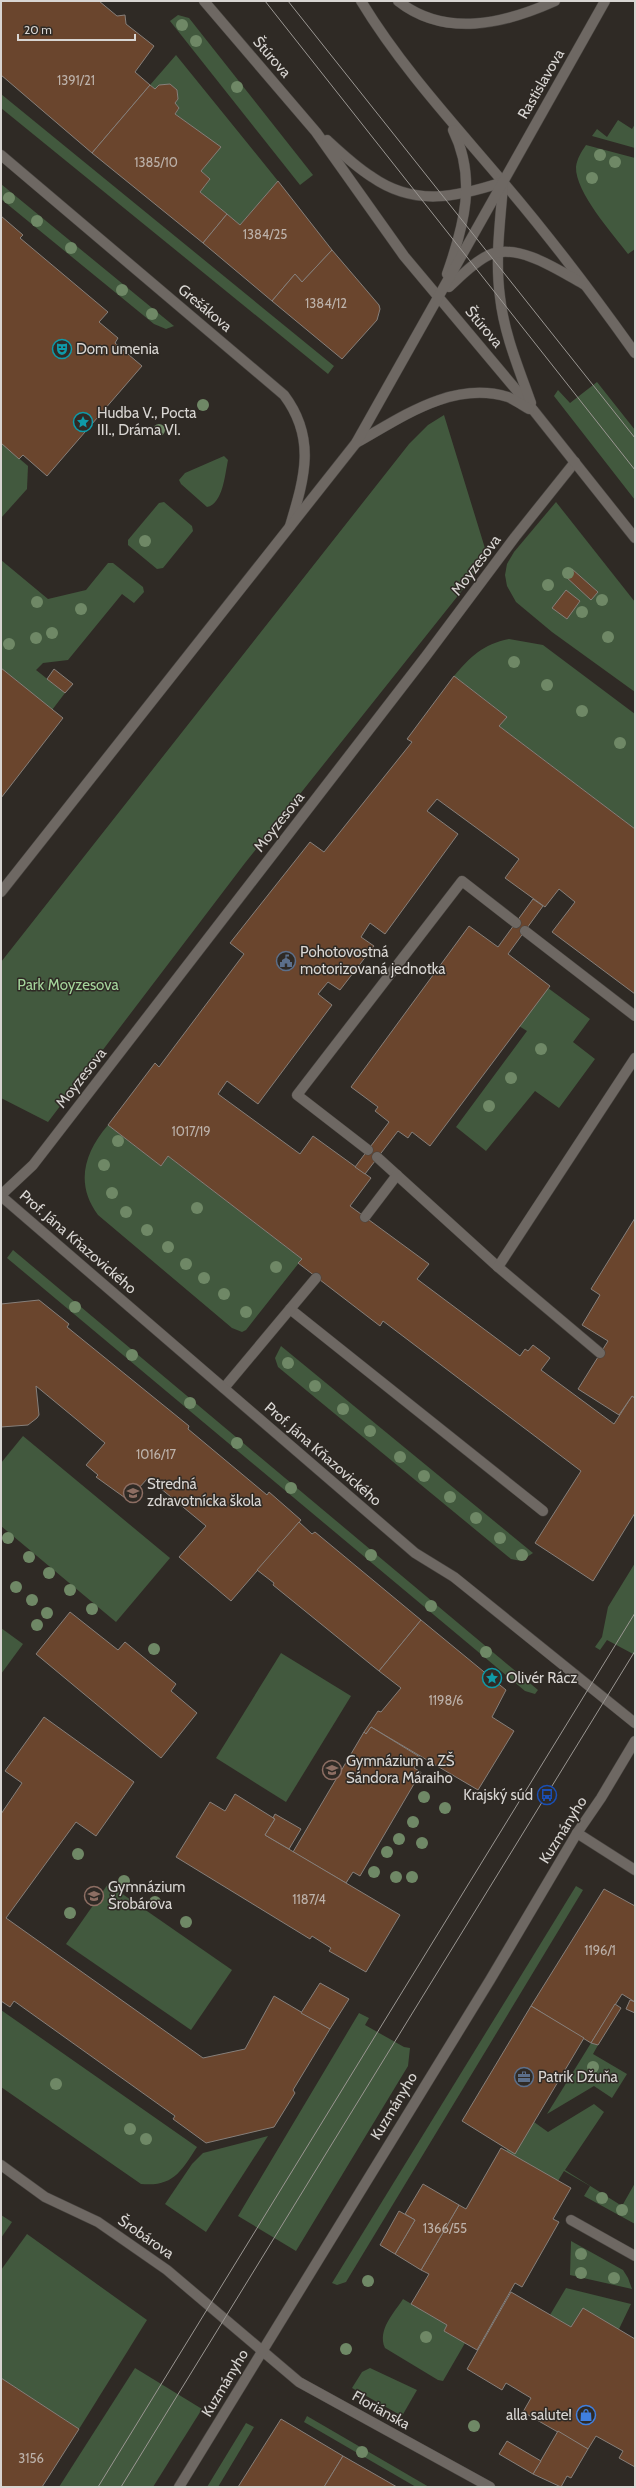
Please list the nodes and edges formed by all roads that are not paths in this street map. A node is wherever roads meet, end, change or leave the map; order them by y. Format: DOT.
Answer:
graph roads {
  1 [pos="204,1"];
  2 [pos="361,1"];
  3 [pos="398,1"];
  4 [pos="555,1"];
  5 [pos="605,1"];
  6 [pos="445,115"];
  7 [pos="316,132"];
  8 [pos="1,155"];
  9 [pos="503,182"];
  10 [pos="467,194"];
  11 [pos="498,252"];
  12 [pos="588,286"];
  13 [pos="439,297"];
  14 [pos="635,353"];
  15 [pos="534,411"];
  16 [pos="356,443"];
  17 [pos="575,462"];
  18 [pos="290,526"];
  19 [pos="635,538"];
  20 [pos="1,892"];
  21 [pos="516,923"];
  22 [pos="525,931"];
  23 [pos="635,1016"];
  24 [pos="635,1058"];
  25 [pos="368,1150"];
  26 [pos="378,1158"];
  27 [pos="397,1175"];
  28 [pos="1,1196"];
  29 [pos="365,1216"];
  30 [pos="498,1267"];
  31 [pos="316,1278"];
  32 [pos="290,1309"];
  33 [pos="600,1353"];
  34 [pos="224,1388"];
  35 [pos="543,1511"];
  36 [pos="635,1723"];
  37 [pos="635,1741"];
  38 [pos="577,1833"];
  39 [pos="635,1870"];
  40 [pos="1,2166"];
  41 [pos="571,2220"];
  42 [pos="635,2256"];
  43 [pos="262,2351"];
  44 [pos="179,2487"];
  45 [pos="490,2487"];
  1 -- 7 [label="street, Štúrova"];
  2 -- 6 [label="street"];
  3 -- 4 [label="street"];
  5 -- 9 [label="street, Rastislavova"];
  6 -- 9 [label="street"];
  6 -- 10 [label="street"];
  7 -- 10 [label="street, Štúrova"];
  7 -- 13 [label="street, Štúrova"];
  8 -- 18 [label="street, Grešákova"];
  9 -- 10 [label="street, Štúrova"];
  9 -- 11 [label="street"];
  9 -- 12 [label="street"];
  9 -- 13 [label="street, Rastislavova"];
  10 -- 13 [label="street"];
  11 -- 12 [label="street"];
  11 -- 13 [label="street"];
  11 -- 15 [label="street"];
  12 -- 14 [label="street"];
  13 -- 15 [label="street, Štúrova"];
  13 -- 16 [label="street"];
  15 -- 16 [label="street"];
  15 -- 17 [label="street, Štúrova"];
  16 -- 18 [label="street"];
  17 -- 19 [label="street, Štúrova"];
  17 -- 28 [label="street, Moyzesova"];
  18 -- 20 [label="street"];
  21 -- 25 [label="street"];
  22 -- 23 [label="street"];
  24 -- 30 [label="street"];
  26 -- 27 [label="street"];
  27 -- 29 [label="street"];
  27 -- 30 [label="street"];
  28 -- 34 [label="street, Prof. Jána Kňazovického"];
  30 -- 33 [label="street"];
  31 -- 32 [label="street"];
  32 -- 34 [label="street"];
  32 -- 35 [label="street"];
  34 -- 36 [label="street, Prof. Jána Kňazovického"];
  37 -- 38 [label="street, Kuzmányho"];
  38 -- 39 [label="street"];
  38 -- 43 [label="street, Kuzmányho"];
  40 -- 43 [label="street, Šrobárova"];
  41 -- 42 [label="street"];
  43 -- 44 [label="street, Kuzmányho"];
  43 -- 45 [label="street, Floriánska"];
}
